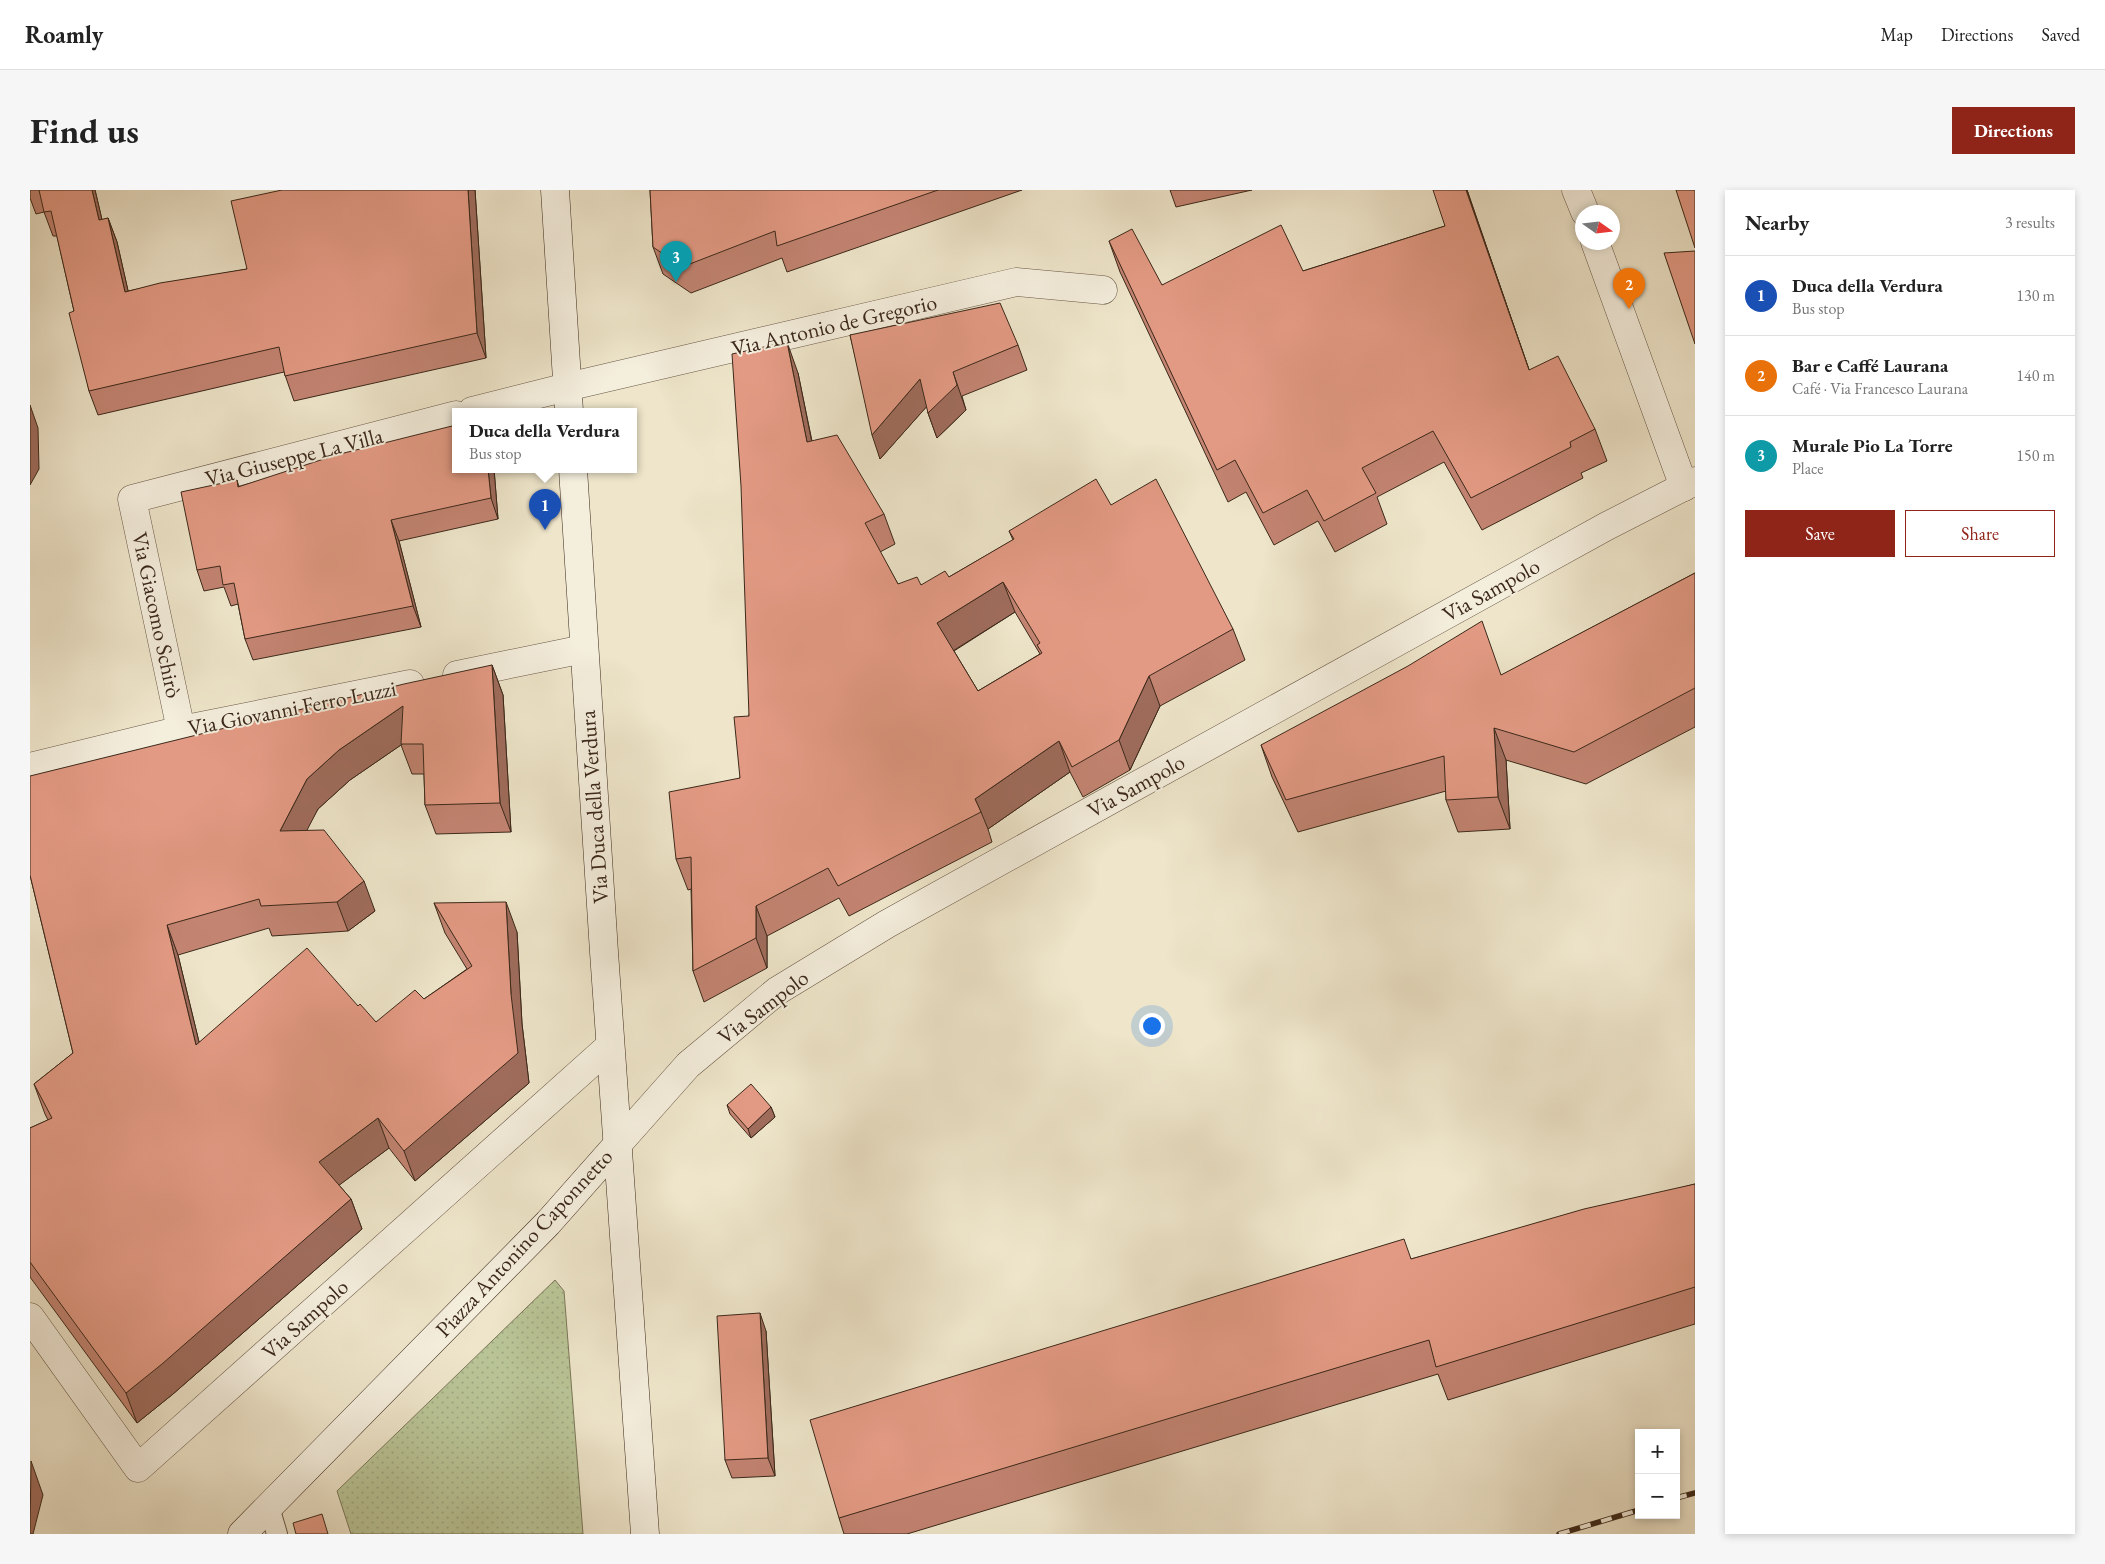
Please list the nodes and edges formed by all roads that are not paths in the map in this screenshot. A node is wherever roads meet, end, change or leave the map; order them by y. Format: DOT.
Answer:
graph roads {
  1 [pos="555,190"];
  2 [pos="1576,190"];
  3 [pos="1581,205"];
  4 [pos="1598,250"];
  5 [pos="1103,290"];
  6 [pos="568,399"];
  7 [pos="496,408"];
  8 [pos="452,416"];
  9 [pos="573,473"];
  10 [pos="1689,484"];
  11 [pos="132,499"];
  12 [pos="584,649"];
  13 [pos="181,730"];
  14 [pos="30,767"];
  15 [pos="610,1046"];
  16 [pos="617,1145"];
  17 [pos="30,1317"];
  18 [pos="270,1507"];
  19 [pos="242,1534"];
  20 [pos="277,1534"];
  21 [pos="644,1534"];
  1 -- 6 [label="street"];
  2 -- 3 [label="street"];
  4 -- 10 [label="street"];
  5 -- 6 [label="street, Via Antonio de Gregorio"];
  6 -- 7 [label="street"];
  8 -- 11 [label="street, Via Giuseppe La Villa"];
  9 -- 12 [label="street, Via Duca della Verdura"];
  10 -- 16 [label="street, Via Sampolo"];
  11 -- 13 [label="street, Via Giacomo Schirò"];
  12 -- 13 [label="street, Via Giovanni Ferro Luzzi"];
  12 -- 15 [label="street, Via Duca della Verdura"];
  13 -- 14 [label="street, Via Giovanni Ferro Luzzi"];
  15 -- 16 [label="street, Via Duca della Verdura"];
  15 -- 17 [label="street, Via Sampolo"];
  16 -- 18 [label="street, Piazza Antonino Caponnetto"];
  16 -- 21 [label="street, Piazza Antonino Caponnetto"];
  18 -- 19 [label="street, Piazza Antonino Caponnetto"];
  18 -- 20 [label="lane"];
}
